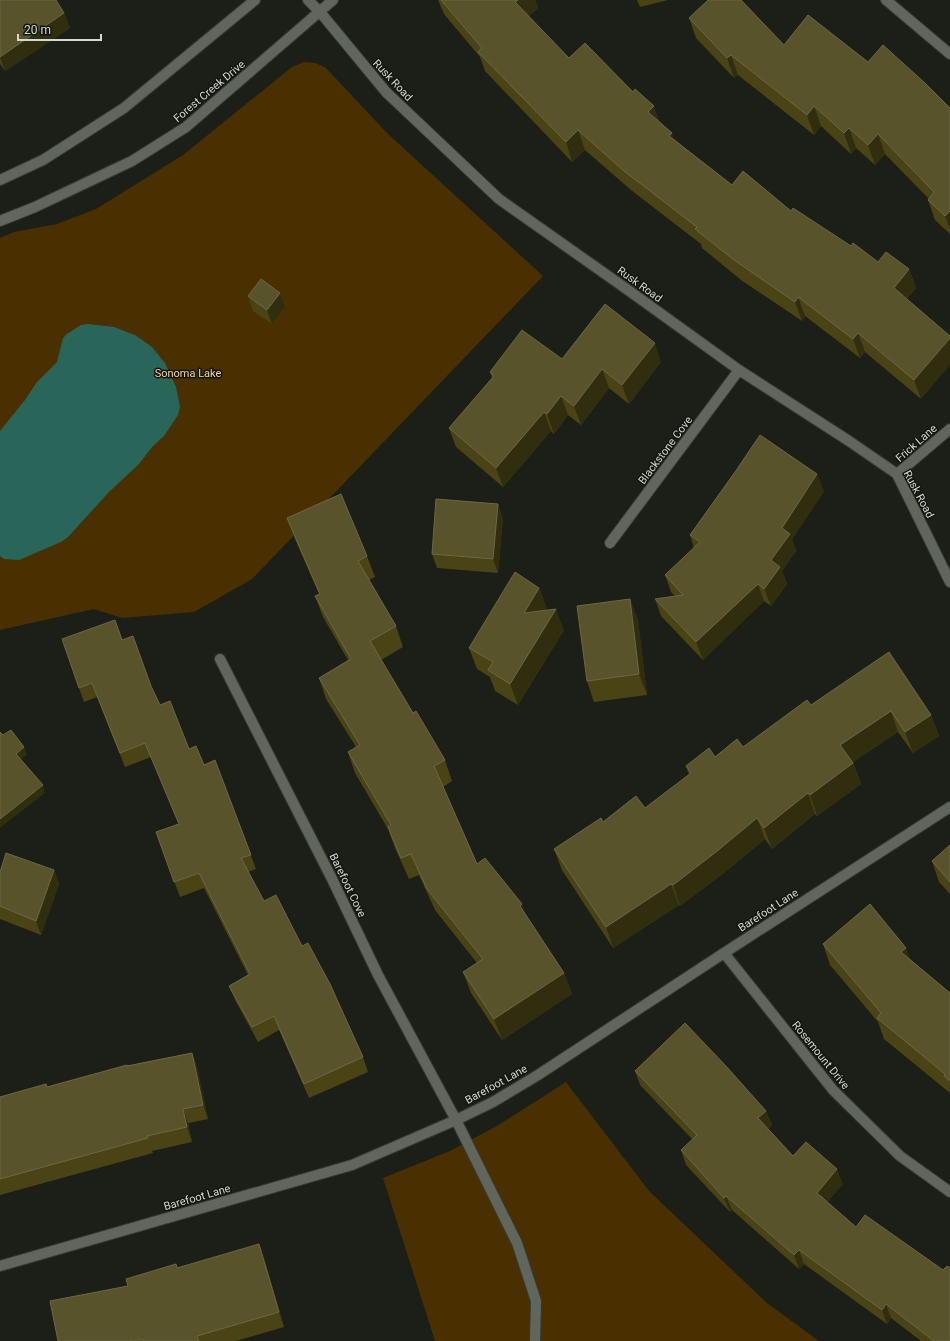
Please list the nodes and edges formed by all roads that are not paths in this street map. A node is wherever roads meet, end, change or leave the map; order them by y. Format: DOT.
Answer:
graph roads {
  1 [pos="255,0"];
  2 [pos="308,0"];
  3 [pos="333,0"];
  4 [pos="886,0"];
  5 [pos="320,12"];
  6 [pos="950,54"];
  7 [pos="0,180"];
  8 [pos="0,221"];
  9 [pos="739,370"];
  10 [pos="950,429"];
  11 [pos="897,474"];
  12 [pos="610,544"];
  13 [pos="950,582"];
  14 [pos="220,659"];
  15 [pos="950,807"];
  16 [pos="724,952"];
  17 [pos="456,1120"];
  18 [pos="950,1192"];
  19 [pos="0,1266"];
  20 [pos="535,1341"];
  1 -- 7 [label="street"];
  2 -- 5 [label="street, Rusk Road"];
  3 -- 5 [label="street, Forest Creek Drive"];
  4 -- 6 [label="street"];
  5 -- 8 [label="street, Forest Creek Drive"];
  5 -- 9 [label="street, Rusk Road"];
  9 -- 11 [label="street, Rusk Road"];
  9 -- 12 [label="street, Blackstone Cove"];
  10 -- 11 [label="street, Frick Lane"];
  11 -- 13 [label="street, Rusk Road"];
  14 -- 17 [label="street, Barefoot Cove"];
  15 -- 16 [label="street, Barefoot Lane"];
  16 -- 17 [label="street, Barefoot Lane"];
  16 -- 18 [label="street, Rosemount Drive"];
  17 -- 19 [label="street, Barefoot Lane"];
  17 -- 20 [label="street, Barefoot Cove"];
}
